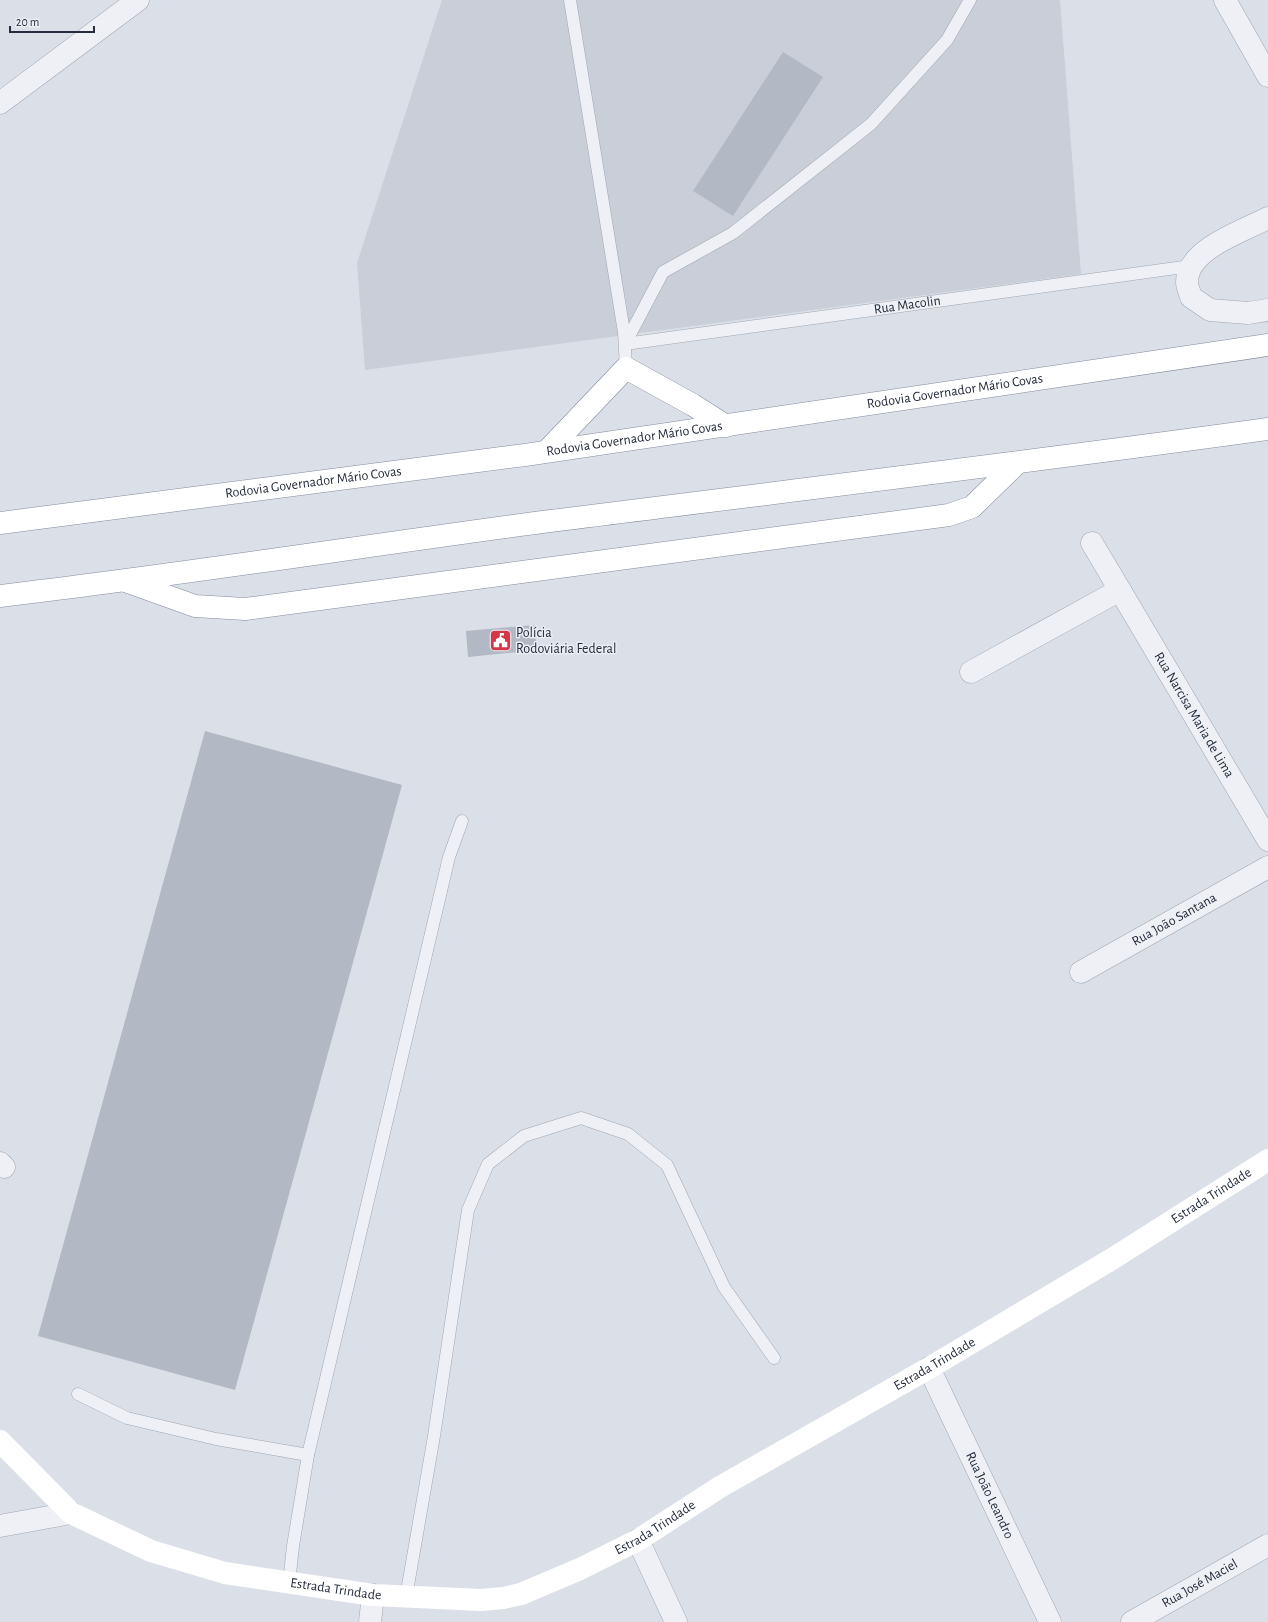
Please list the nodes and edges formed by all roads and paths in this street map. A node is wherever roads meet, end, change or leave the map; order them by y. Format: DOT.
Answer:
graph roads {
  1 [pos="138,0"];
  2 [pos="570,0"];
  3 [pos="970,0"];
  4 [pos="1225,0"];
  5 [pos="1268,76"];
  6 [pos="0,103"];
  7 [pos="1268,218"];
  8 [pos="1191,266"];
  9 [pos="1258,312"];
  10 [pos="625,344"];
  11 [pos="1268,345"];
  12 [pos="626,368"];
  13 [pos="726,426"];
  14 [pos="1268,429"];
  15 [pos="547,452"];
  16 [pos="1016,464"];
  17 [pos="0,524"];
  18 [pos="1092,543"];
  19 [pos="125,581"];
  20 [pos="1120,590"];
  21 [pos="0,596"];
  22 [pos="971,672"];
  23 [pos="462,820"];
  24 [pos="1268,840"];
  25 [pos="1268,867"];
  26 [pos="1081,972"];
  27 [pos="1268,1160"];
  28 [pos="774,1358"];
  29 [pos="929,1368"];
  30 [pos="78,1394"];
  31 [pos="0,1441"];
  32 [pos="308,1455"];
  33 [pos="71,1513"];
  34 [pos="0,1526"];
  35 [pos="638,1540"];
  36 [pos="1268,1545"];
  37 [pos="289,1583"];
  38 [pos="373,1595"];
  39 [pos="406,1597"];
  40 [pos="370,1622"];
  41 [pos="676,1622"];
  42 [pos="1050,1622"];
  43 [pos="1132,1622"];
  1 -- 6 [label="street"];
  2 -- 10 [label="lane"];
  3 -- 10 [label="lane"];
  4 -- 5 [label="street"];
  7 -- 8 [label="street"];
  8 -- 9 [label="street"];
  8 -- 10 [label="lane, Rua Macolin"];
  10 -- 12 [label="lane"];
  11 -- 13 [label="main road, Rodovia Governador Mário Covas"];
  12 -- 13 [label="main road"];
  12 -- 15 [label="main road"];
  13 -- 15 [label="main road, Rodovia Governador Mário Covas"];
  14 -- 16 [label="main road"];
  15 -- 17 [label="main road, Rodovia Governador Mário Covas"];
  16 -- 19 [label="main road"];
  16 -- 19 [label="main road"];
  18 -- 20 [label="street, Rua Narcisa Maria de Lima"];
  19 -- 21 [label="main road"];
  20 -- 22 [label="street"];
  20 -- 24 [label="street, Rua Narcisa Maria de Lima"];
  23 -- 32 [label="lane"];
  25 -- 26 [label="street, Rua João Santana"];
  27 -- 29 [label="main road, Estrada Trindade"];
  28 -- 39 [label="lane"];
  29 -- 35 [label="main road, Estrada Trindade"];
  29 -- 42 [label="street, Rua João Leandro"];
  30 -- 32 [label="lane"];
  31 -- 33 [label="main road, Estrada Trindade"];
  32 -- 37 [label="lane"];
  33 -- 34 [label="street"];
  33 -- 37 [label="main road, Estrada Trindade"];
  35 -- 39 [label="main road, Estrada Trindade"];
  35 -- 41 [label="street"];
  36 -- 43 [label="street, Rua José Maciel"];
  37 -- 38 [label="main road, Estrada Trindade"];
  38 -- 39 [label="main road, Estrada Trindade"];
  38 -- 40 [label="street"];
}
